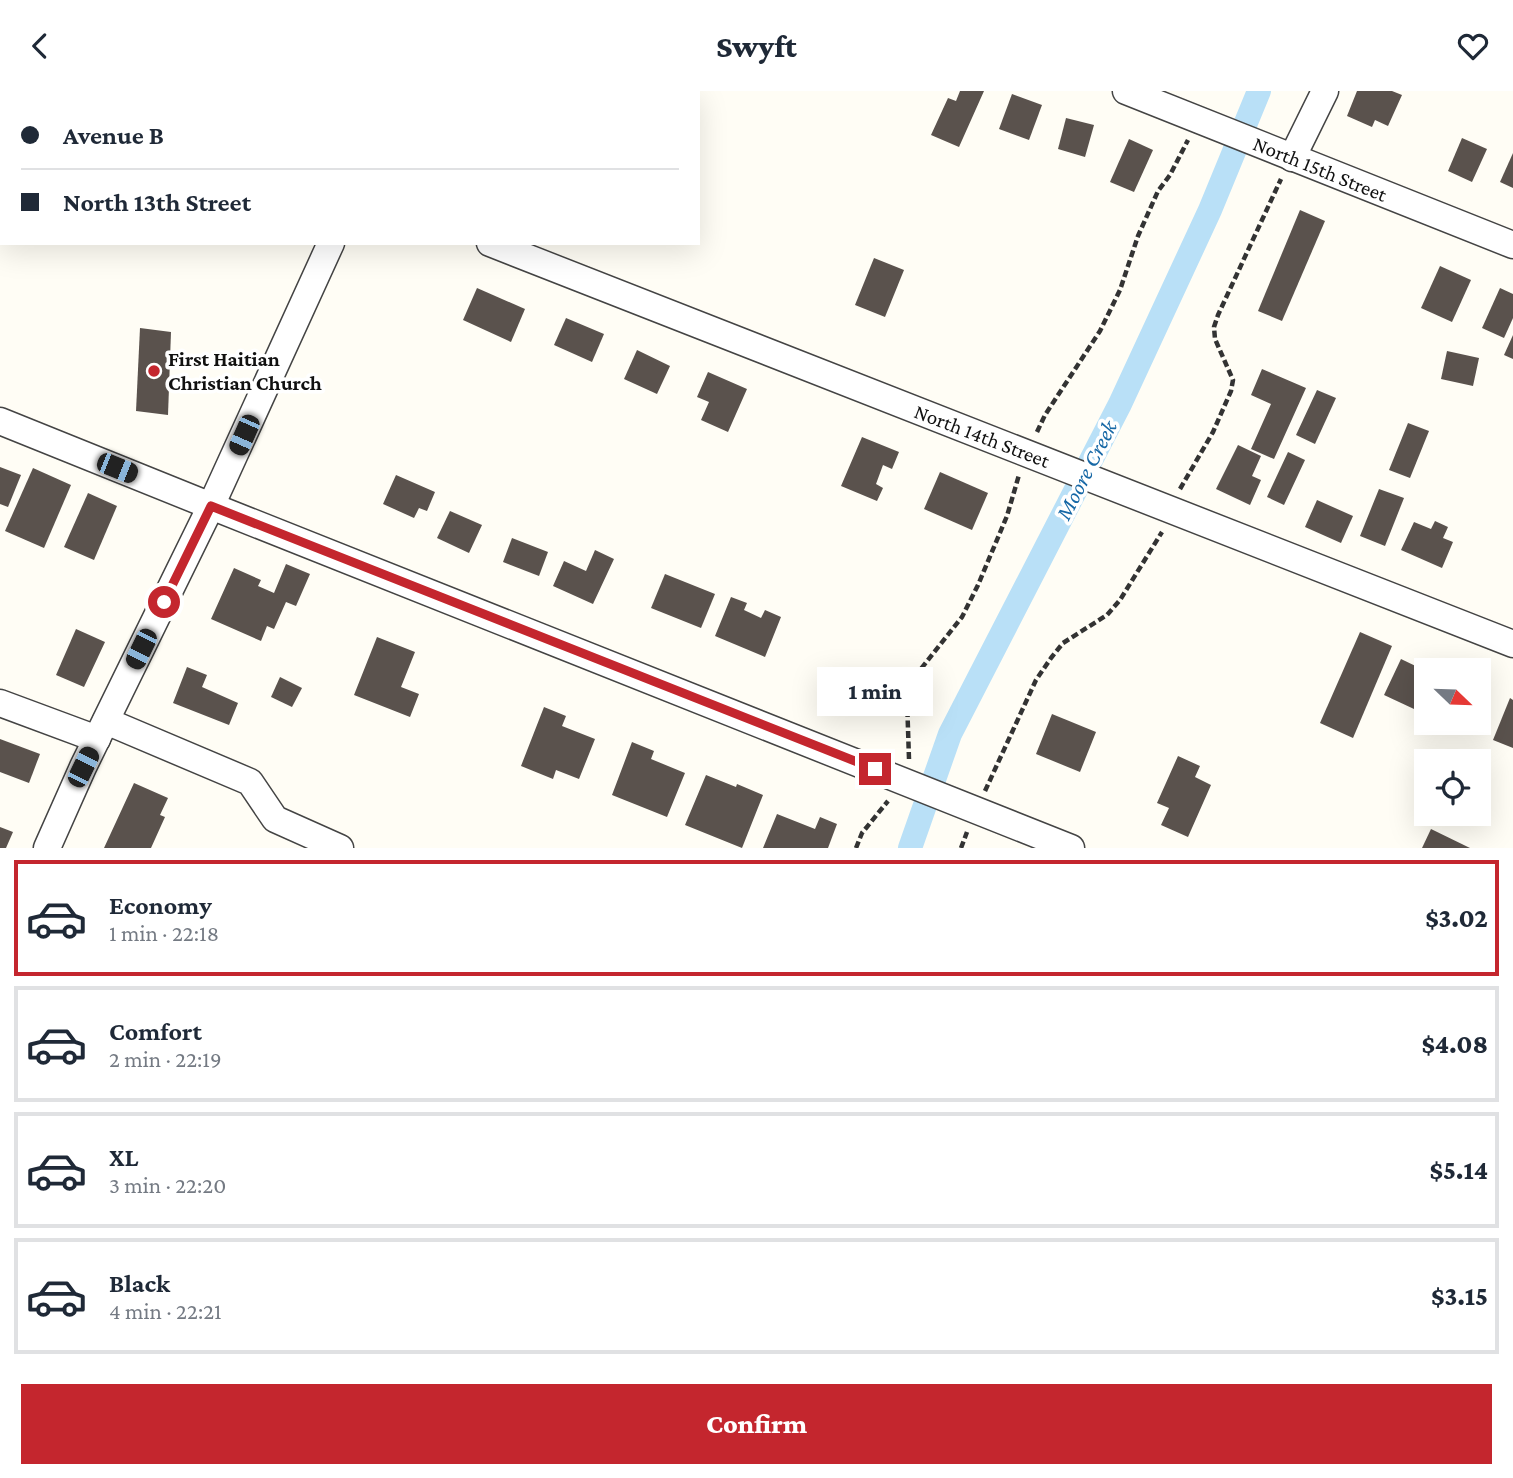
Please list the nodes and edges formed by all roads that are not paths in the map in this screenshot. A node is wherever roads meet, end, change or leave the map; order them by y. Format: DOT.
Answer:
graph roads {
  1 [pos="1126,91"];
  2 [pos="1325,91"];
  3 [pos="1281,161"];
  4 [pos="330,245"];
  5 [pos="495,245"];
  6 [pos="1513,245"];
  7 [pos="0,421"];
  8 [pos="211,506"];
  9 [pos="1513,644"];
  10 [pos="0,703"];
  11 [pos="101,730"];
  12 [pos="47,848"];
  13 [pos="340,848"];
  14 [pos="1071,848"];
  1 -- 3 [label="street, North 15th Street"];
  2 -- 3 [label="street"];
  3 -- 6 [label="street, North 15th Street"];
  4 -- 8 [label="street"];
  5 -- 9 [label="street, North 14th Street"];
  7 -- 8 [label="street"];
  8 -- 11 [label="street"];
  8 -- 14 [label="street"];
  10 -- 11 [label="street"];
  11 -- 12 [label="street"];
  11 -- 13 [label="street"];
}
